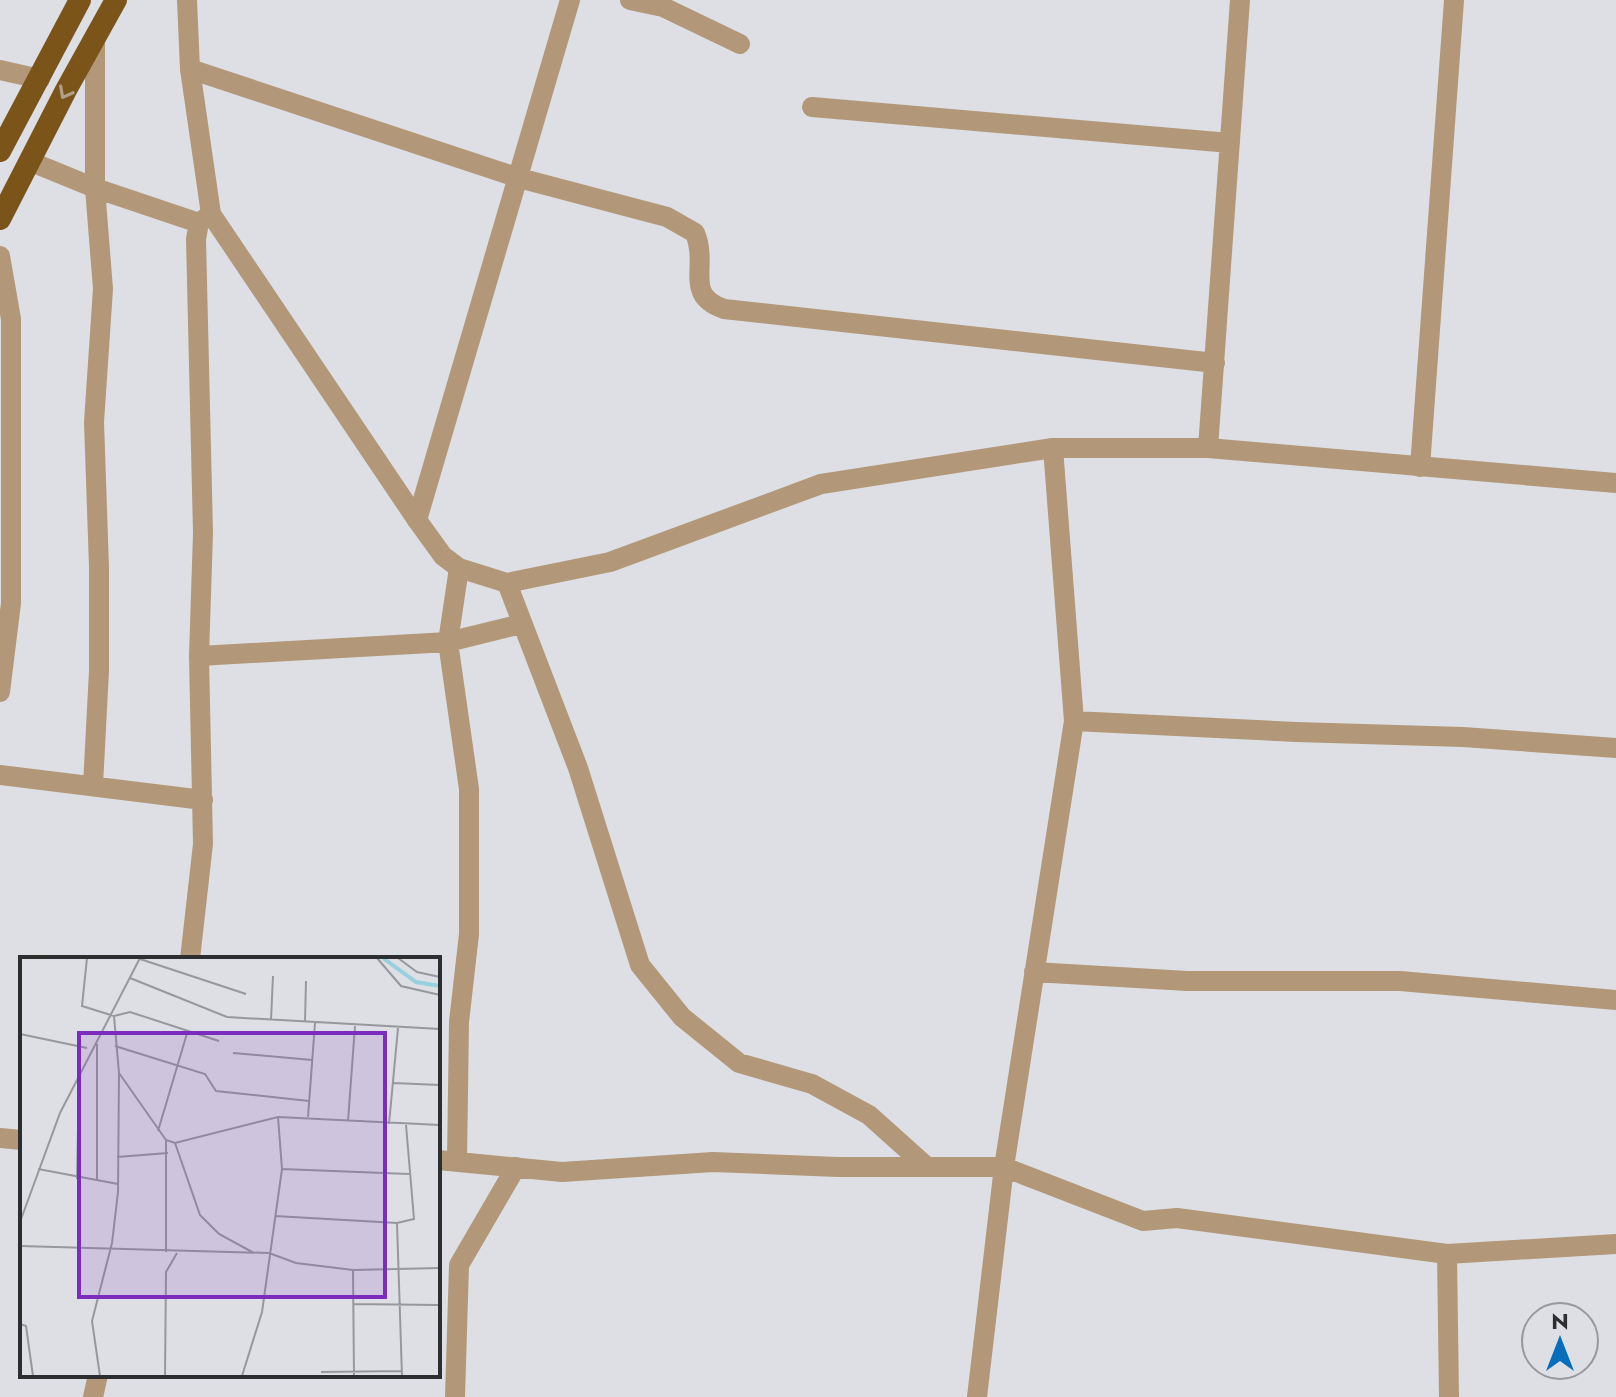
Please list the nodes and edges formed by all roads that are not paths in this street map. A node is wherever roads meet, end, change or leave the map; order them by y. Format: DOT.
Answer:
graph roads {
  1 [pos="80,0"];
  2 [pos="116,0"];
  3 [pos="187,0"];
  4 [pos="570,0"];
  5 [pos="630,0"];
  6 [pos="1240,0"];
  7 [pos="1454,0"];
  8 [pos="95,36"];
  9 [pos="740,44"];
  10 [pos="190,69"];
  11 [pos="0,70"];
  12 [pos="40,79"];
  13 [pos="812,107"];
  14 [pos="1230,143"];
  15 [pos="0,151"];
  16 [pos="29,161"];
  17 [pos="519,178"];
  18 [pos="95,188"];
  19 [pos="205,218"];
  20 [pos="0,219"];
  21 [pos="0,256"];
  22 [pos="1215,363"];
  23 [pos="1053,448"];
  24 [pos="1208,448"];
  25 [pos="1420,467"];
  26 [pos="1616,483"];
  27 [pos="417,520"];
  28 [pos="459,568"];
  29 [pos="507,583"];
  30 [pos="521,624"];
  31 [pos="448,642"];
  32 [pos="199,656"];
  33 [pos="0,692"];
  34 [pos="1074,721"];
  35 [pos="1616,748"];
  36 [pos="0,775"];
  37 [pos="93,785"];
  38 [pos="203,800"];
  39 [pos="190,957"];
  40 [pos="1034,972"];
  41 [pos="1616,1000"];
  42 [pos="0,1138"];
  43 [pos="20,1140"];
  44 [pos="448,1161"];
  45 [pos="516,1167"];
  46 [pos="927,1167"];
  47 [pos="1004,1167"];
  48 [pos="1616,1244"];
  49 [pos="1447,1254"];
  50 [pos="98,1377"];
  51 [pos="93,1397"];
  52 [pos="455,1397"];
  53 [pos="977,1397"];
  54 [pos="1449,1397"];
  1 -- 12 [label="highway"];
  2 -- 8 [label="highway"];
  3 -- 10 [label="street"];
  4 -- 17 [label="street"];
  5 -- 9 [label="street"];
  6 -- 14 [label="street"];
  7 -- 25 [label="street"];
  8 -- 16 [label="highway, one-way"];
  8 -- 18 [label="street"];
  10 -- 17 [label="street"];
  10 -- 19 [label="street"];
  11 -- 12 [label="street"];
  12 -- 15 [label="highway"];
  13 -- 14 [label="street"];
  14 -- 22 [label="street"];
  16 -- 18 [label="street"];
  16 -- 20 [label="highway"];
  17 -- 22 [label="street"];
  17 -- 27 [label="street"];
  18 -- 19 [label="street"];
  18 -- 37 [label="street"];
  19 -- 27 [label="street"];
  19 -- 32 [label="street"];
  21 -- 33 [label="street"];
  22 -- 24 [label="street"];
  23 -- 24 [label="street"];
  23 -- 29 [label="street"];
  23 -- 34 [label="street"];
  24 -- 25 [label="street"];
  25 -- 26 [label="street"];
  27 -- 28 [label="street"];
  28 -- 29 [label="street"];
  28 -- 31 [label="street"];
  29 -- 30 [label="street"];
  30 -- 31 [label="street"];
  30 -- 46 [label="street"];
  31 -- 32 [label="street"];
  31 -- 44 [label="street"];
  32 -- 38 [label="street"];
  34 -- 35 [label="street"];
  34 -- 40 [label="street"];
  36 -- 37 [label="street"];
  37 -- 38 [label="street"];
  38 -- 39 [label="street"];
  40 -- 41 [label="street"];
  40 -- 47 [label="street"];
  42 -- 43 [label="street"];
  44 -- 45 [label="street"];
  45 -- 46 [label="street"];
  45 -- 52 [label="street"];
  46 -- 47 [label="street"];
  47 -- 49 [label="street"];
  47 -- 53 [label="street"];
  48 -- 49 [label="street"];
  49 -- 54 [label="street"];
  50 -- 51 [label="street"];
}
